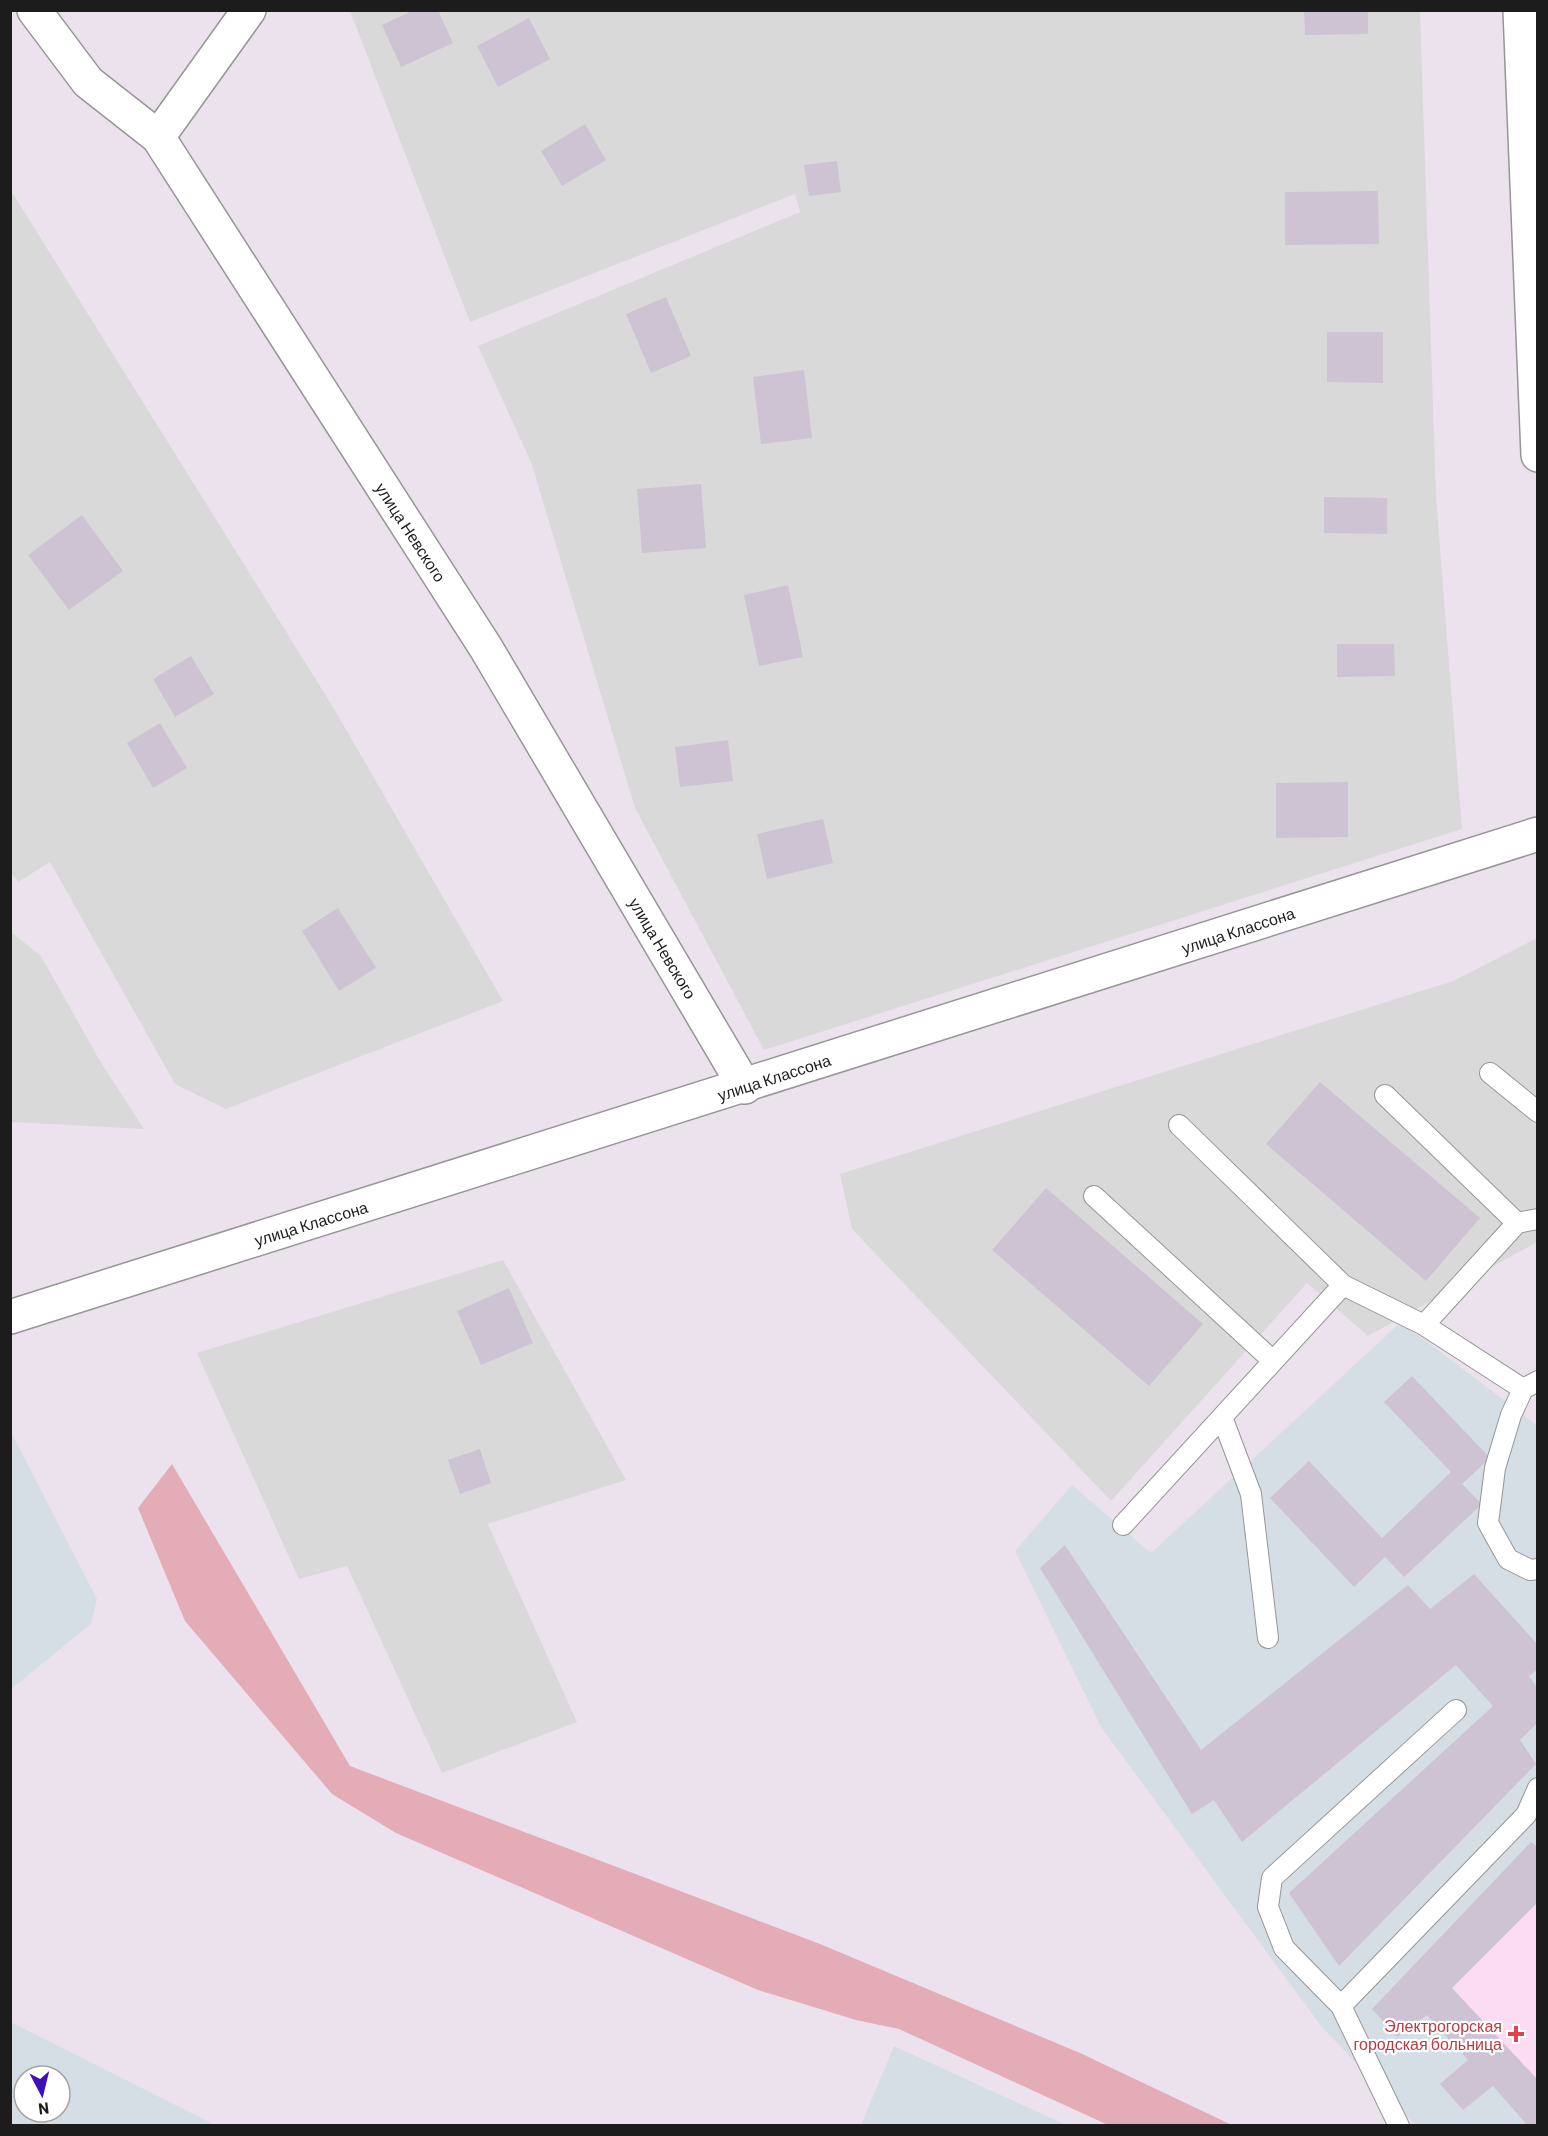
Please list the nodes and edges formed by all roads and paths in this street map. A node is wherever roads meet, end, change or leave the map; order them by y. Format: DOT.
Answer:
graph roads {
  1 [pos="34,10"];
  2 [pos="249,10"];
  3 [pos="1520,10"];
  4 [pos="158,137"];
  5 [pos="1538,455"];
  6 [pos="1538,834"];
  7 [pos="1490,1073"];
  8 [pos="745,1087"];
  9 [pos="1385,1095"];
  10 [pos="1538,1112"];
  11 [pos="1179,1125"];
  12 [pos="1094,1196"];
  13 [pos="1538,1219"];
  14 [pos="1517,1223"];
  15 [pos="1343,1285"];
  16 [pos="10,1317"];
  17 [pos="1424,1325"];
  18 [pos="1273,1361"];
  19 [pos="1530,1385"];
  20 [pos="1222,1417"];
  21 [pos="1123,1525"];
  22 [pos="1538,1569"];
  23 [pos="1268,1638"];
  24 [pos="1456,1710"];
  25 [pos="1538,1788"];
  26 [pos="1341,2006"];
  27 [pos="1399,2126"];
  1 -- 4 [label="street, улица Невского"];
  2 -- 4 [label="street"];
  3 -- 5 [label="street"];
  4 -- 8 [label="street, улица Невского"];
  6 -- 8 [label="street, улица Классона"];
  7 -- 10 [label="lane"];
  8 -- 16 [label="street, улица Классона"];
  9 -- 14 [label="lane"];
  11 -- 15 [label="lane"];
  12 -- 18 [label="lane"];
  13 -- 14 [label="lane"];
  14 -- 17 [label="lane"];
  15 -- 17 [label="lane"];
  15 -- 18 [label="lane"];
  17 -- 19 [label="lane"];
  18 -- 20 [label="lane"];
  19 -- 22 [label="lane"];
  20 -- 21 [label="lane"];
  20 -- 23 [label="lane"];
  24 -- 26 [label="lane"];
  25 -- 26 [label="lane"];
  26 -- 27 [label="lane"];
}
